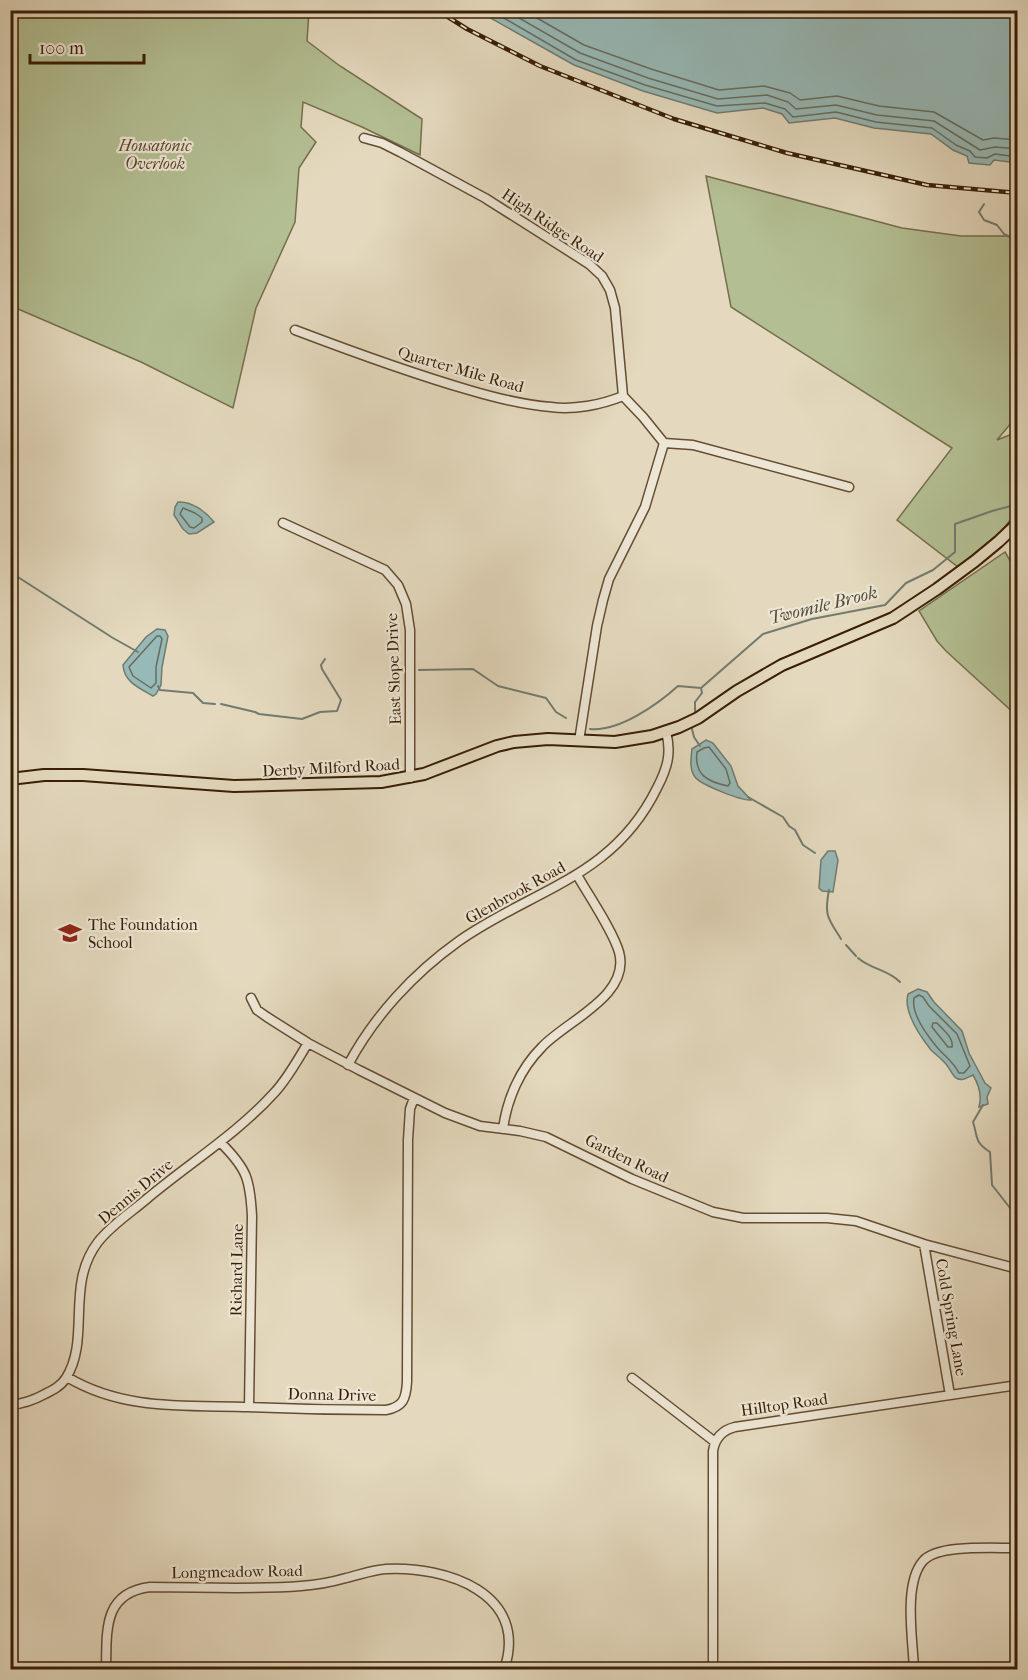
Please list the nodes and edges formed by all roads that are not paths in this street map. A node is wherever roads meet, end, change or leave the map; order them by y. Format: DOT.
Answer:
graph roads {
  1 [pos="364,138"];
  2 [pos="295,330"];
  3 [pos="623,396"];
  4 [pos="664,442"];
  5 [pos="849,487"];
  6 [pos="284,523"];
  7 [pos="1017,523"];
  8 [pos="666,732"];
  9 [pos="579,741"];
  10 [pos="410,778"];
  11 [pos="10,779"];
  12 [pos="577,875"];
  13 [pos="251,998"];
  14 [pos="308,1042"];
  15 [pos="348,1065"];
  16 [pos="414,1098"];
  17 [pos="503,1129"];
  18 [pos="220,1143"];
  19 [pos="924,1244"];
  20 [pos="1017,1269"];
  21 [pos="67,1377"];
  22 [pos="632,1378"];
  23 [pos="1017,1385"];
  24 [pos="950,1395"];
  25 [pos="10,1406"];
  26 [pos="249,1407"];
  27 [pos="715,1442"];
  28 [pos="1017,1548"];
  29 [pos="106,1670"];
  30 [pos="504,1670"];
  31 [pos="713,1670"];
  32 [pos="914,1670"];
  1 -- 3 [label="street, High Ridge Road"];
  2 -- 3 [label="street, Quarter Mile Road"];
  3 -- 4 [label="street"];
  4 -- 5 [label="street"];
  4 -- 9 [label="street"];
  6 -- 10 [label="street, East Slope Drive"];
  7 -- 8 [label="main road, Derby Milford Road"];
  8 -- 9 [label="main road, Derby Milford Road"];
  8 -- 12 [label="street, Glenbrook Road"];
  9 -- 10 [label="main road, Derby Milford Road"];
  10 -- 11 [label="main road, Derby Milford Road"];
  12 -- 15 [label="street, Glenbrook Road"];
  12 -- 17 [label="street"];
  13 -- 14 [label="street, Garden Road"];
  14 -- 15 [label="street, Garden Road"];
  14 -- 18 [label="street, Dennis Drive"];
  15 -- 16 [label="street, Garden Road"];
  16 -- 17 [label="street, Garden Road"];
  16 -- 26 [label="street, Donna Drive"];
  17 -- 19 [label="street, Garden Road"];
  18 -- 21 [label="street, Dennis Drive"];
  18 -- 26 [label="street, Richard Lane"];
  19 -- 20 [label="street, Garden Road"];
  19 -- 24 [label="street, Cold Spring Lane"];
  21 -- 25 [label="street"];
  21 -- 26 [label="street, Donna Drive"];
  22 -- 27 [label="street"];
  23 -- 24 [label="street, Hilltop Road"];
  24 -- 27 [label="street, Hilltop Road"];
  27 -- 31 [label="street"];
  28 -- 32 [label="street"];
  29 -- 30 [label="street, Longmeadow Road"];
}
